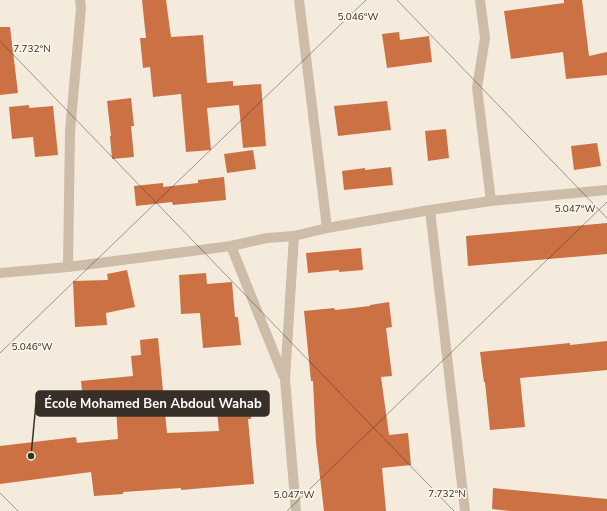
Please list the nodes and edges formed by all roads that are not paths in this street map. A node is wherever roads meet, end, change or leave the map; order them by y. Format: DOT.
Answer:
graph roads {
  1 [pos="80,0"];
  2 [pos="299,0"];
  3 [pos="480,0"];
  4 [pos="607,190"];
  5 [pos="491,201"];
  6 [pos="430,210"];
  7 [pos="327,228"];
  8 [pos="294,236"];
  9 [pos="231,246"];
  10 [pos="68,267"];
  11 [pos="0,273"];
  12 [pos="285,379"];
  13 [pos="296,511"];
  14 [pos="465,511"];
  1 -- 10 [label="street"];
  2 -- 7 [label="street"];
  3 -- 5 [label="street"];
  4 -- 5 [label="street"];
  5 -- 6 [label="street"];
  6 -- 7 [label="street"];
  6 -- 14 [label="street"];
  7 -- 8 [label="street"];
  8 -- 9 [label="street"];
  8 -- 12 [label="street"];
  9 -- 10 [label="street"];
  9 -- 12 [label="street"];
  10 -- 11 [label="street"];
  12 -- 13 [label="street"];
}
